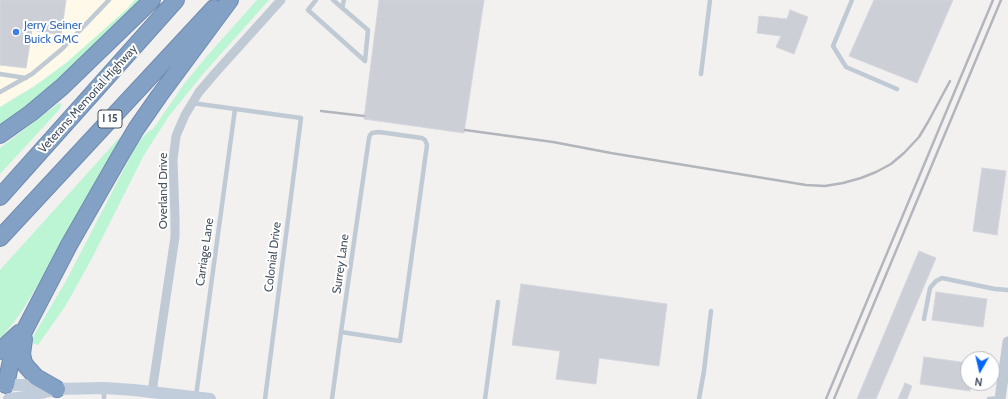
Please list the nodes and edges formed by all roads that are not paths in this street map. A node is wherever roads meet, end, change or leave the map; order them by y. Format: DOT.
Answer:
graph roads {
  1 [pos="109,0"];
  2 [pos="152,0"];
  3 [pos="176,0"];
  4 [pos="221,0"];
  5 [pos="230,0"];
  6 [pos="281,0"];
  7 [pos="316,0"];
  8 [pos="333,0"];
  9 [pos="344,0"];
  10 [pos="710,0"];
  11 [pos="852,0"];
  12 [pos="342,8"];
  13 [pos="0,74"];
  14 [pos="701,74"];
  15 [pos="26,78"];
  16 [pos="897,89"];
  17 [pos="0,92"];
  18 [pos="192,103"];
  19 [pos="235,109"];
  20 [pos="0,135"];
  21 [pos="0,197"];
  22 [pos="0,238"];
  23 [pos="1008,290"];
  24 [pos="498,302"];
  25 [pos="711,311"];
  26 [pos="924,319"];
  27 [pos="28,323"];
  28 [pos="341,332"];
  29 [pos="1008,342"];
  30 [pos="0,351"];
  31 [pos="56,389"];
  32 [pos="5,392"];
  33 [pos="152,392"];
  34 [pos="104,393"];
  35 [pos="1000,394"];
  36 [pos="188,397"];
  37 [pos="210,399"];
  38 [pos="265,399"];
  39 [pos="332,399"];
  40 [pos="485,399"];
  41 [pos="700,399"];
  1 -- 15 [label="lane"];
  2 -- 20 [label="highway"];
  3 -- 21 [label="highway, Veterans Memorial Highway / I 15"];
  4 -- 22 [label="highway, I 15"];
  5 -- 27 [label="highway"];
  6 -- 18 [label="street, Overland Drive"];
  7 -- 12 [label="lane"];
  8 -- 12 [label="lane"];
  9 -- 12 [label="lane"];
  10 -- 14 [label="lane"];
  11 -- 16 [label="lane"];
  13 -- 15 [label="lane"];
  15 -- 17 [label="lane"];
  18 -- 19 [label="lane"];
  18 -- 33 [label="street, Overland Drive"];
  19 -- 36 [label="lane, Carriage Lane"];
  19 -- 38 [label="lane, Colonial Drive"];
  23 -- 26 [label="lane"];
  24 -- 40 [label="lane"];
  25 -- 41 [label="lane"];
  27 -- 30 [label="highway"];
  27 -- 31 [label="highway"];
  27 -- 32 [label="highway"];
  28 -- 28 [label="lane, Surrey Lane"];
  28 -- 39 [label="lane, Surrey Lane"];
  29 -- 35 [label="street"];
  31 -- 32 [label="main road"];
  31 -- 34 [label="main road"];
  33 -- 34 [label="main road"];
  33 -- 36 [label="main road"];
  36 -- 37 [label="main road"];
}
